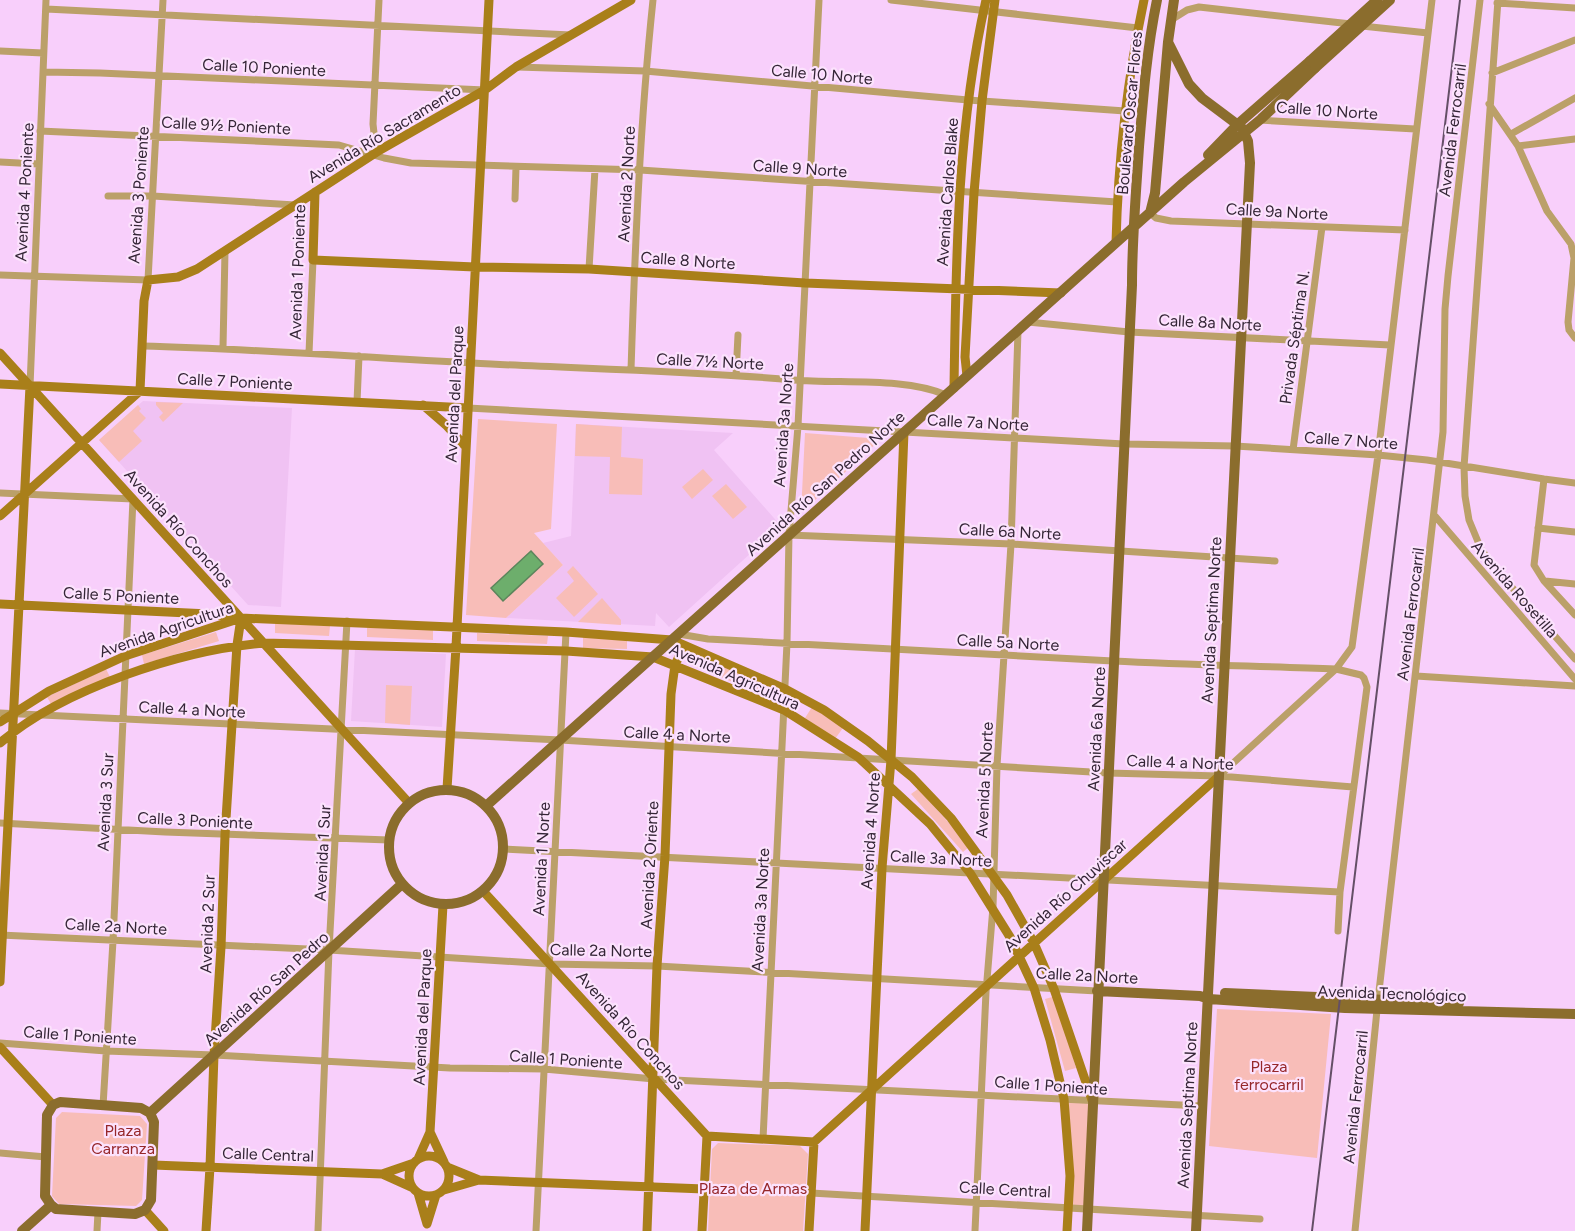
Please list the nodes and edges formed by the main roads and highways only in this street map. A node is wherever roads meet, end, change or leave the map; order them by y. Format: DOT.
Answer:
graph roads {
  1 [pos="489,0"];
  2 [pos="631,0"];
  3 [pos="986,0"];
  4 [pos="995,0"];
  5 [pos="1144,0"];
  6 [pos="1157,0"];
  7 [pos="1377,0"];
  8 [pos="1390,0"];
  9 [pos="1175,1"];
  10 [pos="988,11"];
  11 [pos="1168,42"];
  12 [pos="1312,64"];
  13 [pos="484,90"];
  14 [pos="1242,128"];
  15 [pos="315,192"];
  16 [pos="1150,213"];
  17 [pos="1132,228"];
  18 [pos="1116,243"];
  19 [pos="313,260"];
  20 [pos="476,267"];
  21 [pos="148,280"];
  22 [pos="956,288"];
  23 [pos="969,289"];
  24 [pos="1060,293"];
  25 [pos="0,353"];
  26 [pos="968,376"];
  27 [pos="0,384"];
  28 [pos="30,386"];
  29 [pos="140,391"];
  30 [pos="950,392"];
  31 [pos="423,405"];
  32 [pos="468,408"];
  33 [pos="904,432"];
  34 [pos="82,443"];
  35 [pos="466,447"];
  36 [pos="25,494"];
  37 [pos="0,516"];
  38 [pos="0,604"];
  39 [pos="19,604"];
  40 [pos="241,618"];
  41 [pos="457,628"];
  42 [pos="676,637"];
  43 [pos="264,643"];
  44 [pos="237,645"];
  45 [pos="684,646"];
  46 [pos="456,647"];
  47 [pos="653,657"];
  48 [pos="675,665"];
  49 [pos="14,713"];
  50 [pos="0,722"];
  51 [pos="13,733"];
  52 [pos="0,743"];
  53 [pos="891,760"];
  54 [pos="1219,776"];
  55 [pos="888,783"];
  56 [pos="447,789"];
  57 [pos="409,803"];
  58 [pos="486,806"];
  59 [pos="4,823"];
  60 [pos="1103,880"];
  61 [pos="402,884"];
  62 [pos="483,891"];
  63 [pos="443,905"];
  64 [pos="1,935"];
  65 [pos="1034,943"];
  66 [pos="1020,956"];
  67 [pos="0,982"];
  68 [pos="1097,991"];
  69 [pos="1206,996"];
  70 [pos="1378,1004"];
  71 [pos="1575,1008"];
  72 [pos="1575,1014"];
  73 [pos="0,1045"];
  74 [pos="214,1055"];
  75 [pos="654,1078"];
  76 [pos="872,1089"];
  77 [pos="1092,1102"];
  78 [pos="53,1105"];
  79 [pos="150,1113"];
  80 [pos="430,1132"];
  81 [pos="707,1136"];
  82 [pos="814,1142"];
  83 [pos="416,1161"];
  84 [pos="153,1165"];
  85 [pos="446,1165"];
  86 [pos="210,1167"];
  87 [pos="382,1174"];
  88 [pos="479,1180"];
  89 [pos="650,1186"];
  90 [pos="704,1189"];
  91 [pos="416,1190"];
  92 [pos="440,1192"];
  93 [pos="51,1205"];
  94 [pos="145,1209"];
  95 [pos="426,1228"];
  96 [pos="22,1231"];
  97 [pos="164,1231"];
  98 [pos="206,1231"];
  99 [pos="647,1231"];
  100 [pos="702,1231"];
  101 [pos="809,1231"];
  102 [pos="865,1231"];
  103 [pos="1067,1231"];
  104 [pos="1087,1231"];
  105 [pos="1196,1231"];
  1 -- 13 [label="main road, Avenida del Parque"];
  2 -- 13 [label="main road, Avenida Río Sacramento"];
  3 -- 10 [label="main road, Avenida Carlos Blake"];
  4 -- 10 [label="main road, Avenida Carlos Blake"];
  5 -- 18 [label="main road"];
  6 -- 17 [label="main road, Boulevard Oscar Flores"];
  7 -- 12 [label="main road, bridge"];
  8 -- 12 [label="main road, bridge"];
  9 -- 11 [label="main road, Boulevard Oscar Flores"];
  10 -- 22 [label="main road, Avenida Carlos Blake"];
  10 -- 23 [label="main road, Avenida Carlos Blake"];
  11 -- 14 [label="main road"];
  11 -- 16 [label="main road, Boulevard Oscar Flores"];
  12 -- 14 [label="main road, Avenida Río San Pedro Norte"];
  12 -- 14 [label="main road, Avenida Río San Pedro Norte"];
  13 -- 15 [label="main road, Avenida Río Sacramento"];
  13 -- 20 [label="main road, Avenida del Parque"];
  14 -- 16 [label="main road, Avenida Río San Pedro Norte"];
  14 -- 54 [label="main road, Avenida Septima Norte"];
  15 -- 19 [label="main road, Avenida 1 Poniente"];
  15 -- 21 [label="main road, Avenida Río Sacramento"];
  16 -- 17 [label="main road, Avenida Río San Pedro Norte"];
  17 -- 18 [label="main road, Avenida Río San Pedro Norte"];
  17 -- 60 [label="main road, Avenida 6a Norte"];
  18 -- 24 [label="main road, Avenida Río San Pedro Norte"];
  19 -- 20 [label="main road, Calle 8 Norte"];
  20 -- 22 [label="main road, Calle 8 Norte"];
  20 -- 32 [label="main road, Avenida del Parque"];
  21 -- 29 [label="main road, Avenida 3 Poniente"];
  22 -- 23 [label="main road, Calle 8 Norte"];
  22 -- 30 [label="main road, Avenida Carlos Blake"];
  23 -- 24 [label="main road, Calle 8 Norte"];
  23 -- 26 [label="main road, Avenida Carlos Blake"];
  24 -- 26 [label="main road, Avenida Río San Pedro Norte"];
  25 -- 28 [label="main road, Avenida Río Conchos"];
  26 -- 30 [label="main road, Avenida Río San Pedro Norte"];
  27 -- 28 [label="main road, Calle 7 Poniente"];
  28 -- 29 [label="main road, Calle 7 Poniente"];
  28 -- 34 [label="main road, Avenida Río Conchos"];
  28 -- 36 [label="main road"];
  29 -- 31 [label="main road, Calle 7 Poniente"];
  29 -- 34 [label="main road"];
  30 -- 33 [label="main road, Avenida Río San Pedro Norte"];
  31 -- 32 [label="main road, Calle 7 Poniente"];
  31 -- 35 [label="main road"];
  32 -- 35 [label="main road, Avenida del Parque"];
  33 -- 42 [label="main road, Avenida Río San Pedro Norte"];
  33 -- 53 [label="main road, Avenida 4 Norte"];
  34 -- 36 [label="main road"];
  34 -- 40 [label="main road, Avenida Río Conchos"];
  35 -- 41 [label="main road, Avenida del Parque"];
  36 -- 37 [label="main road"];
  36 -- 39 [label="main road"];
  38 -- 39 [label="main road, Calle 5 Poniente"];
  39 -- 40 [label="main road, Calle 5 Poniente"];
  39 -- 49 [label="main road"];
  40 -- 41 [label="main road, Avenida Agricultura"];
  40 -- 43 [label="main road, Avenida Río Conchos"];
  40 -- 44 [label="main road, Avenida 2 Sur"];
  40 -- 49 [label="main road, Avenida Agricultura"];
  41 -- 42 [label="main road, Avenida Agricultura"];
  41 -- 46 [label="main road, Avenida del Parque"];
  42 -- 45 [label="main road, Avenida Agricultura"];
  42 -- 47 [label="main road, Avenida Río San Pedro Norte"];
  43 -- 44 [label="main road, Avenida Agricultura"];
  43 -- 46 [label="main road, Avenida Agricultura"];
  43 -- 57 [label="main road, Avenida Río Conchos"];
  44 -- 51 [label="main road, Avenida Agricultura"];
  44 -- 74 [label="main road, Avenida 2 Sur"];
  45 -- 48 [label="main road, Avenida 2 Oriente"];
  45 -- 53 [label="main road, Avenida Agricultura"];
  46 -- 47 [label="main road, Avenida Agricultura"];
  46 -- 56 [label="main road, Avenida del Parque"];
  47 -- 48 [label="main road, Avenida Agricultura"];
  47 -- 58 [label="main road, Avenida Río San Pedro Norte"];
  48 -- 55 [label="main road, Avenida Agricultura"];
  48 -- 75 [label="main road, Avenida 2 Oriente"];
  49 -- 50 [label="main road, Avenida Agricultura"];
  49 -- 51 [label="main road"];
  51 -- 52 [label="main road, Avenida Agricultura"];
  51 -- 59 [label="main road"];
  53 -- 55 [label="main road, Avenida 4 Norte"];
  53 -- 65 [label="main road, Avenida Agricultura"];
  54 -- 60 [label="main road, Avenida Río Chuviscar"];
  54 -- 69 [label="main road, Avenida Septima Norte"];
  55 -- 66 [label="main road, Avenida Agricultura"];
  55 -- 76 [label="main road, Avenida 4 Norte"];
  56 -- 57 [label="main road"];
  56 -- 58 [label="main road"];
  57 -- 61 [label="main road"];
  58 -- 62 [label="main road"];
  59 -- 64 [label="main road"];
  60 -- 65 [label="main road, Avenida Río Chuviscar"];
  60 -- 68 [label="main road, Avenida 6a Norte"];
  61 -- 63 [label="main road"];
  61 -- 74 [label="main road, Avenida Río San Pedro"];
  62 -- 63 [label="main road"];
  62 -- 75 [label="main road, Avenida Río Conchos"];
  63 -- 80 [label="main road, Avenida del Parque"];
  64 -- 67 [label="main road"];
  65 -- 66 [label="main road, Avenida Río Chuviscar"];
  65 -- 77 [label="main road, Avenida Agricultura"];
  66 -- 76 [label="main road, Avenida Río Chuviscar"];
  66 -- 103 [label="main road, Avenida Agricultura"];
  68 -- 69 [label="main road, Calle 2a Norte"];
  68 -- 77 [label="main road, Avenida 6a Norte"];
  69 -- 70 [label="main road, Avenida Tecnológico"];
  69 -- 105 [label="main road, Avenida Septima Norte"];
  70 -- 71 [label="main road, Avenida Tecnológico"];
  70 -- 72 [label="main road, Avenida Tecnológico"];
  73 -- 78 [label="main road"];
  74 -- 79 [label="main road, Avenida Río San Pedro"];
  74 -- 86 [label="main road, Avenida 2 Sur"];
  75 -- 81 [label="main road, Avenida Río Conchos"];
  75 -- 89 [label="main road, Avenida 2 Oriente"];
  76 -- 82 [label="main road, Avenida Río Chuviscar"];
  76 -- 102 [label="main road, Avenida 4 Norte"];
  77 -- 104 [label="main road, Avenida 6a Norte"];
  78 -- 79 [label="main road"];
  78 -- 93 [label="main road"];
  79 -- 84 [label="main road"];
  80 -- 83 [label="main road"];
  80 -- 85 [label="main road"];
  81 -- 82 [label="main road"];
  81 -- 90 [label="main road"];
  82 -- 101 [label="main road"];
  83 -- 85 [label="main road"];
  83 -- 87 [label="main road"];
  83 -- 91 [label="main road"];
  84 -- 86 [label="main road, Calle Central"];
  84 -- 94 [label="main road"];
  85 -- 88 [label="main road"];
  85 -- 92 [label="main road"];
  86 -- 87 [label="main road, Calle Central"];
  86 -- 98 [label="main road, Avenida 2 Sur"];
  87 -- 91 [label="main road"];
  88 -- 89 [label="main road"];
  88 -- 92 [label="main road"];
  89 -- 90 [label="main road"];
  89 -- 99 [label="main road, Avenida 2 Oriente"];
  90 -- 100 [label="main road"];
  91 -- 92 [label="main road"];
  91 -- 95 [label="main road"];
  92 -- 95 [label="main road"];
  93 -- 94 [label="main road"];
  93 -- 96 [label="main road"];
  94 -- 97 [label="main road"];
}
